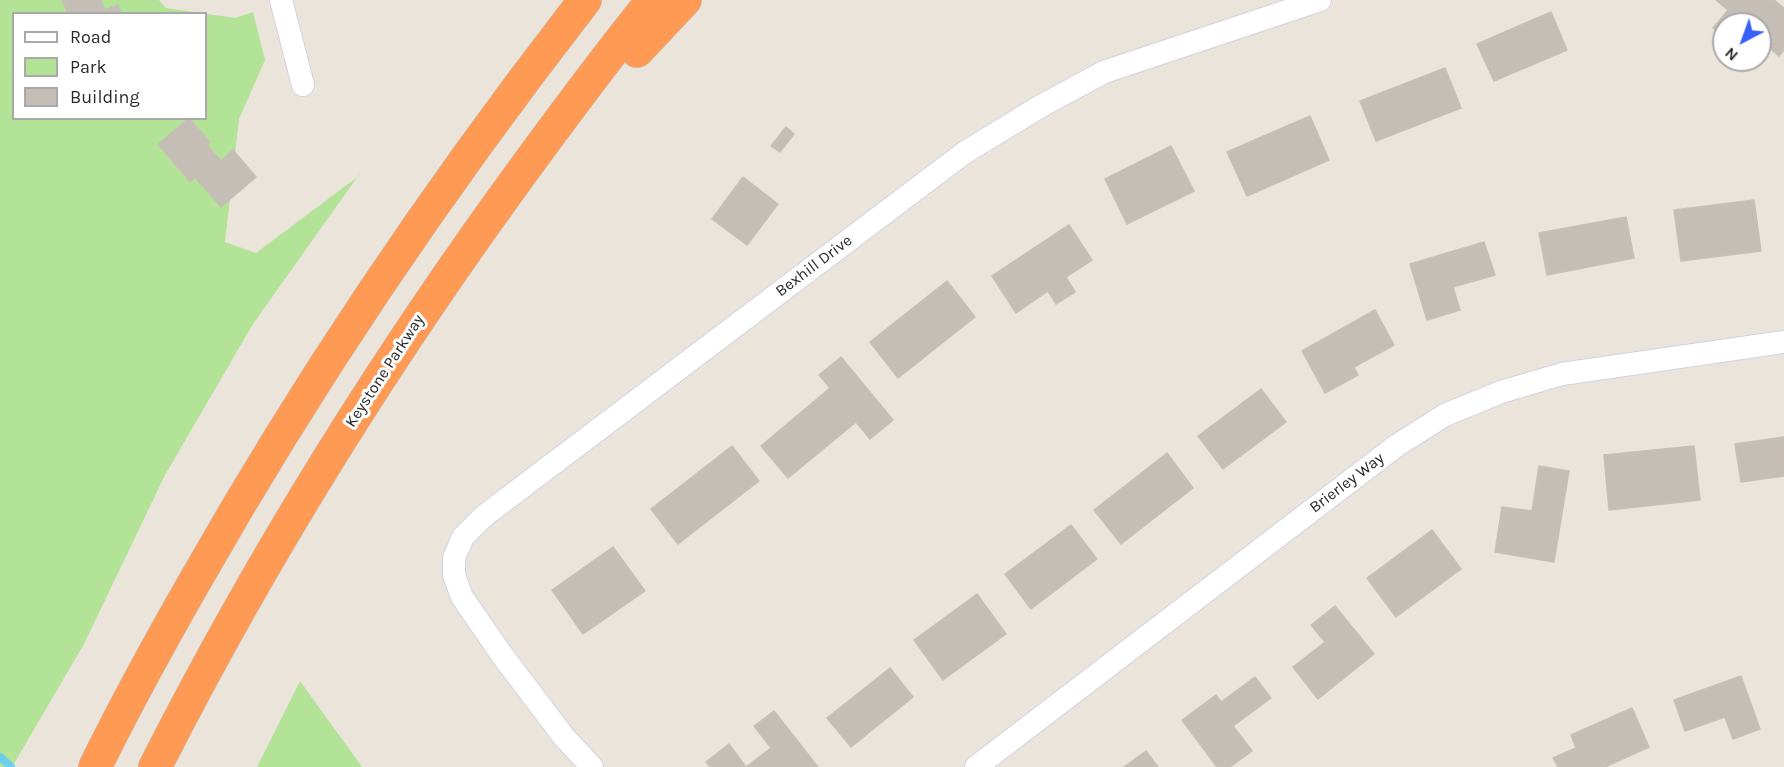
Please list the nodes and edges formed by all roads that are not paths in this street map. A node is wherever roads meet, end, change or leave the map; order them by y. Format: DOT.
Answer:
graph roads {
  1 [pos="281,0"];
  2 [pos="555,0"];
  3 [pos="585,0"];
  4 [pos="653,0"];
  5 [pos="685,0"];
  6 [pos="1320,0"];
  7 [pos="303,85"];
  8 [pos="504,196"];
  9 [pos="433,204"];
  10 [pos="1784,342"];
  11 [pos="97,759"];
  12 [pos="160,762"];
  13 [pos="592,767"];
  14 [pos="976,767"];
  1 -- 7 [label="street"];
  2 -- 9 [label="highway"];
  3 -- 9 [label="highway"];
  4 -- 8 [label="highway, Keystone Parkway"];
  5 -- 8 [label="highway"];
  6 -- 13 [label="street, Bexhill Drive"];
  8 -- 12 [label="highway, Keystone Parkway"];
  9 -- 11 [label="highway"];
  10 -- 14 [label="street, Brierley Way"];
}
